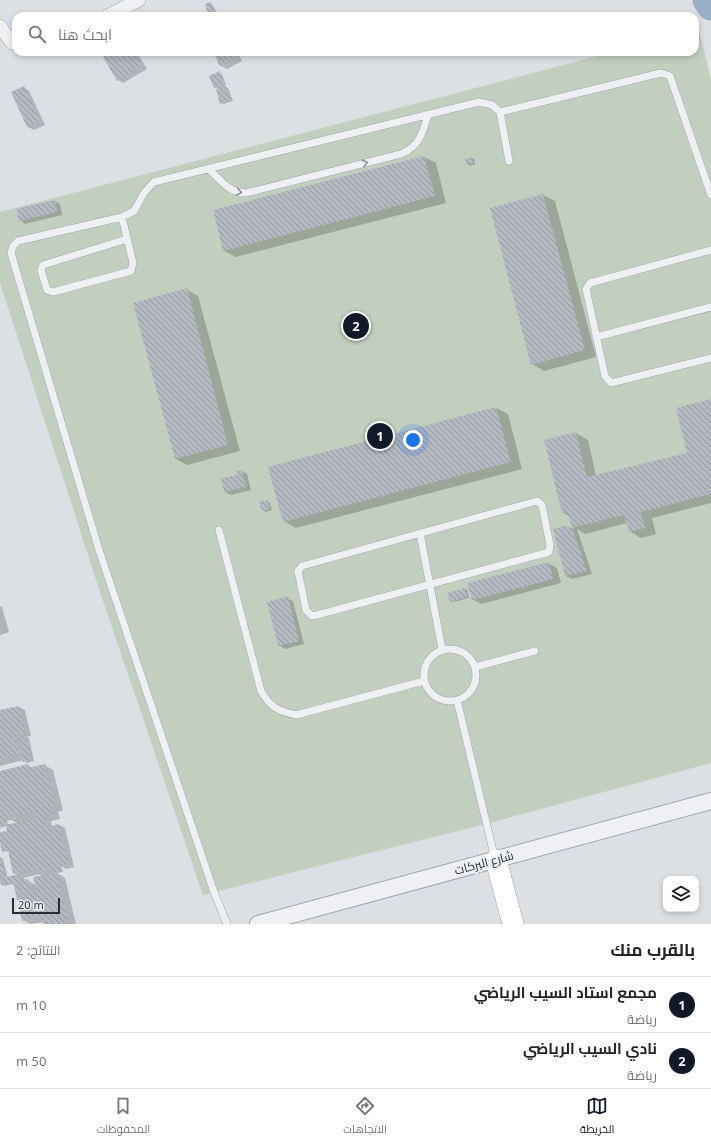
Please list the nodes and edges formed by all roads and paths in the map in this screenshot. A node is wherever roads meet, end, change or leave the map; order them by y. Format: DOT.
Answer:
graph roads {
  1 [pos="139,0"];
  2 [pos="115,12"];
  3 [pos="0,26"];
  4 [pos="12,43"];
  5 [pos="500,112"];
  6 [pos="428,114"];
  7 [pos="509,161"];
  8 [pos="209,169"];
  9 [pos="711,195"];
  10 [pos="122,217"];
  11 [pos="127,239"];
  12 [pos="711,250"];
  13 [pos="711,307"];
  14 [pos="596,337"];
  15 [pos="711,358"];
  16 [pos="219,530"];
  17 [pos="420,533"];
  18 [pos="430,583"];
  19 [pos="442,649"];
  20 [pos="535,651"];
  21 [pos="475,667"];
  22 [pos="424,681"];
  23 [pos="457,700"];
  24 [pos="711,801"];
  25 [pos="496,860"];
  26 [pos="227,924"];
  27 [pos="258,924"];
  28 [pos="513,924"];
  1 -- 2 [label="street"];
  3 -- 4 [label="street"];
  5 -- 6 [label="lane"];
  5 -- 7 [label="lane"];
  5 -- 9 [label="lane"];
  6 -- 8 [label="lane"];
  8 -- 6 [label="lane, one-way"];
  8 -- 10 [label="lane"];
  10 -- 11 [label="lane"];
  10 -- 26 [label="lane"];
  11 -- 11 [label="lane"];
  12 -- 14 [label="lane"];
  13 -- 14 [label="lane"];
  14 -- 15 [label="lane"];
  16 -- 22 [label="lane"];
  17 -- 18 [label="lane"];
  17 -- 18 [label="lane"];
  17 -- 18 [label="lane"];
  18 -- 19 [label="lane"];
  19 -- 21 [label="lane"];
  19 -- 22 [label="lane"];
  20 -- 21 [label="lane"];
  21 -- 23 [label="lane"];
  22 -- 23 [label="lane"];
  23 -- 25 [label="lane"];
  24 -- 25 [label="street, شارع البركات"];
  25 -- 27 [label="street, شارع البركات"];
  25 -- 28 [label="main road"];
}
